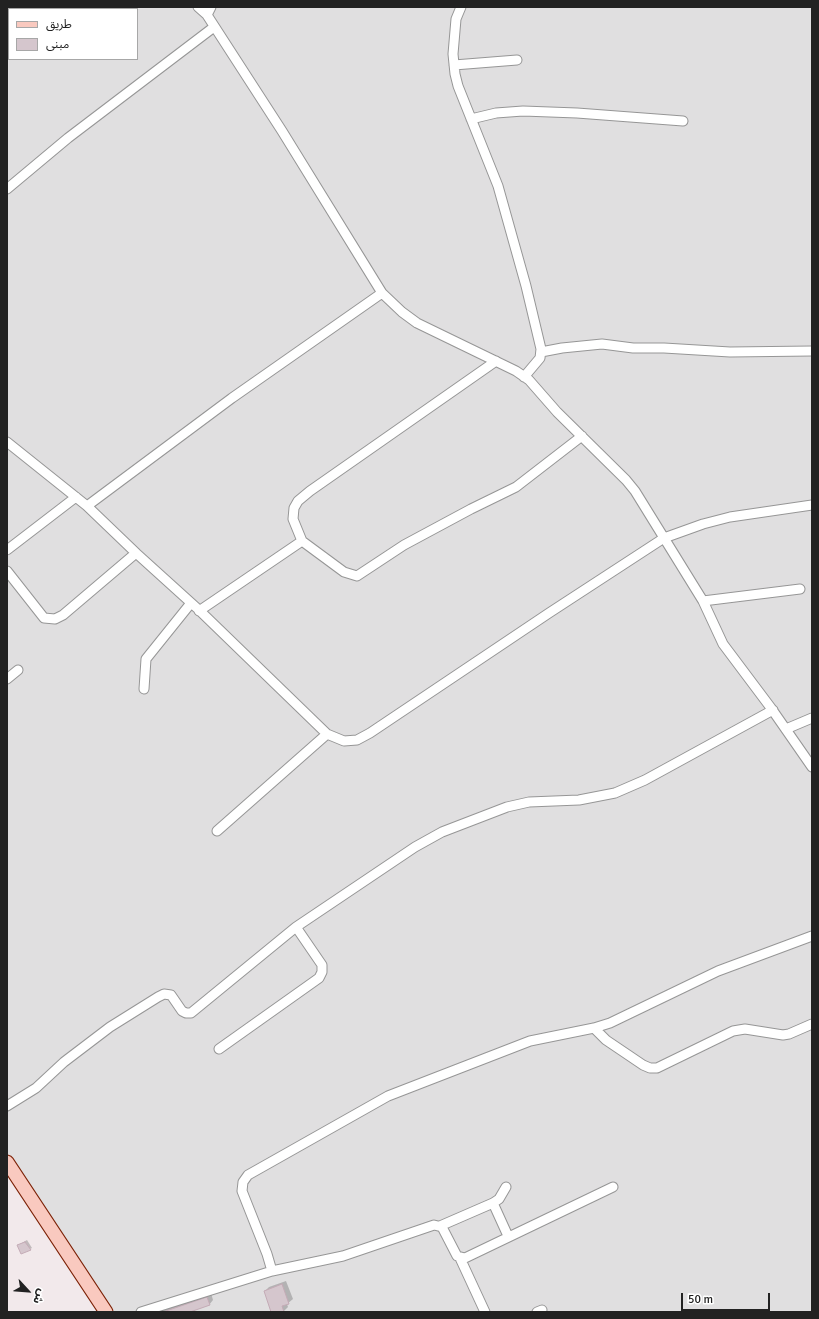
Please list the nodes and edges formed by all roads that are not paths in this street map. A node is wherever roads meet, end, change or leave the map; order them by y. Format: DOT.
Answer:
graph roads {
  1 [pos="198,7"];
  2 [pos="461,7"];
  3 [pos="209,11"];
  4 [pos="214,27"];
  5 [pos="517,60"];
  6 [pos="454,65"];
  7 [pos="471,119"];
  8 [pos="683,121"];
  9 [pos="7,189"];
  10 [pos="382,293"];
  11 [pos="812,351"];
  12 [pos="541,352"];
  13 [pos="496,361"];
  14 [pos="524,377"];
  15 [pos="582,436"];
  16 [pos="7,442"];
  17 [pos="76,497"];
  18 [pos="812,505"];
  19 [pos="87,506"];
  20 [pos="664,538"];
  21 [pos="302,540"];
  22 [pos="7,550"];
  23 [pos="136,553"];
  24 [pos="7,571"];
  25 [pos="800,589"];
  26 [pos="703,601"];
  27 [pos="191,603"];
  28 [pos="199,610"];
  29 [pos="18,670"];
  30 [pos="7,679"];
  31 [pos="144,689"];
  32 [pos="773,710"];
  33 [pos="812,718"];
  34 [pos="786,729"];
  35 [pos="327,734"];
  36 [pos="812,767"];
  37 [pos="217,831"];
  38 [pos="296,927"];
  39 [pos="812,936"];
  40 [pos="812,1024"];
  41 [pos="594,1028"];
  42 [pos="219,1049"];
  43 [pos="7,1106"];
  44 [pos="7,1162"];
  45 [pos="506,1187"];
  46 [pos="613,1187"];
  47 [pos="493,1203"];
  48 [pos="440,1226"];
  49 [pos="508,1236"];
  50 [pos="460,1258"];
  51 [pos="272,1271"];
  52 [pos="106,1312"];
  53 [pos="141,1312"];
  54 [pos="485,1312"];
  1 -- 3 [label="street"];
  2 -- 6 [label="street"];
  3 -- 4 [label="street"];
  4 -- 9 [label="street"];
  4 -- 10 [label="street"];
  5 -- 6 [label="street"];
  6 -- 7 [label="street"];
  7 -- 8 [label="street"];
  7 -- 12 [label="street"];
  10 -- 13 [label="street"];
  10 -- 19 [label="street"];
  11 -- 12 [label="street"];
  12 -- 14 [label="street"];
  13 -- 14 [label="street"];
  13 -- 21 [label="street"];
  14 -- 15 [label="street"];
  15 -- 20 [label="street"];
  15 -- 21 [label="street"];
  16 -- 17 [label="street"];
  17 -- 19 [label="street"];
  17 -- 22 [label="street"];
  18 -- 20 [label="street"];
  19 -- 23 [label="street"];
  20 -- 26 [label="street"];
  20 -- 35 [label="street"];
  21 -- 28 [label="street"];
  23 -- 24 [label="street"];
  23 -- 27 [label="street"];
  25 -- 26 [label="street"];
  26 -- 32 [label="street"];
  27 -- 28 [label="street"];
  27 -- 31 [label="street"];
  28 -- 35 [label="street"];
  29 -- 30 [label="street"];
  32 -- 34 [label="street"];
  32 -- 38 [label="street"];
  33 -- 34 [label="street"];
  34 -- 36 [label="street"];
  35 -- 37 [label="street"];
  38 -- 42 [label="street"];
  38 -- 43 [label="street"];
  39 -- 41 [label="street"];
  40 -- 41 [label="street"];
  41 -- 51 [label="street"];
  44 -- 52 [label="main road"];
  45 -- 47 [label="street"];
  46 -- 49 [label="street"];
  47 -- 48 [label="street"];
  47 -- 49 [label="street"];
  48 -- 50 [label="street"];
  48 -- 51 [label="street"];
  49 -- 50 [label="street"];
  50 -- 54 [label="street"];
  51 -- 53 [label="street"];
}
